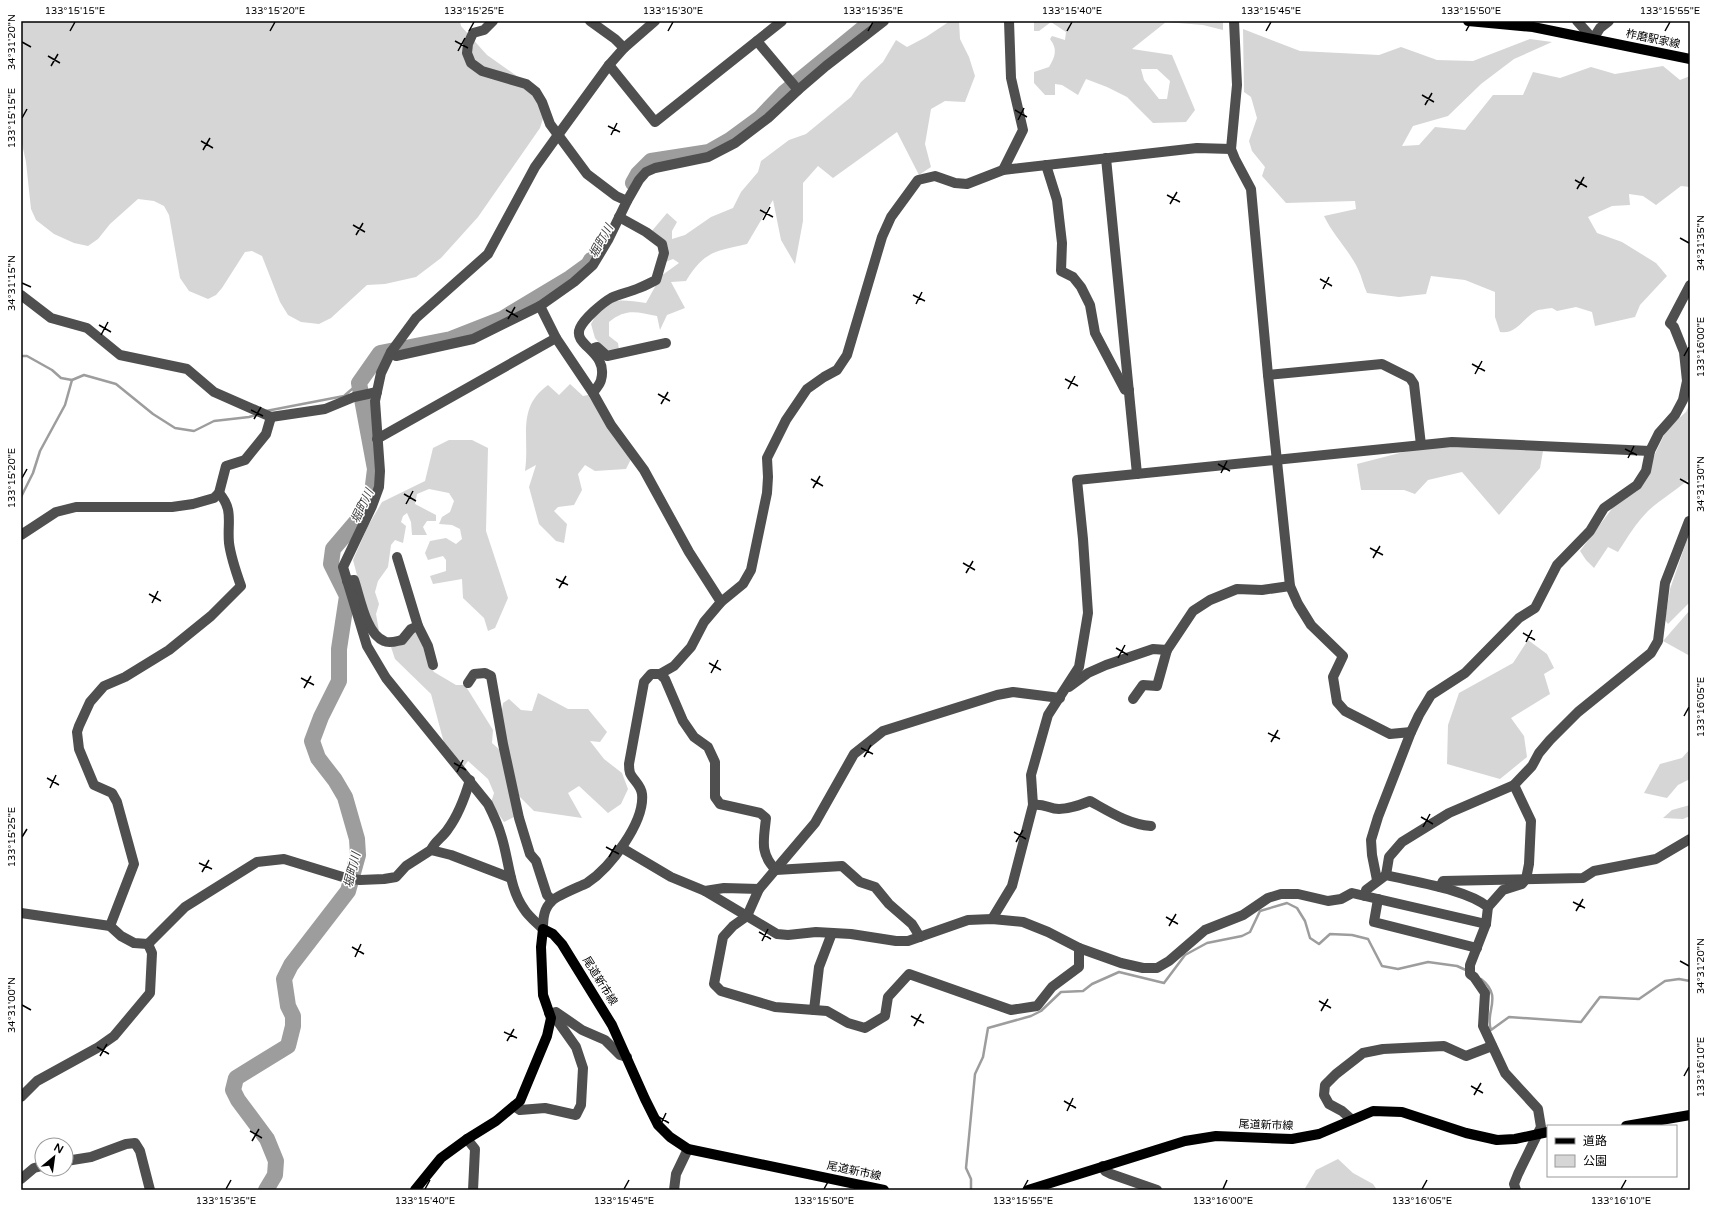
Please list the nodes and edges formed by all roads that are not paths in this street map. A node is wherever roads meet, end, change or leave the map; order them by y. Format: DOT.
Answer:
graph roads {
  1 [pos="493,21"];
  2 [pos="590,21"];
  3 [pos="655,21"];
  4 [pos="782,21"];
  5 [pos="884,21"];
  6 [pos="1009,21"];
  7 [pos="1234,21"];
  8 [pos="1468,21"];
  9 [pos="1576,21"];
  10 [pos="1608,21"];
  11 [pos="1593,39"];
  12 [pos="757,41"];
  13 [pos="624,48"];
  14 [pos="1690,59"];
  15 [pos="609,65"];
  16 [pos="798,90"];
  17 [pos="558,135"];
  18 [pos="1231,149"];
  19 [pos="1106,158"];
  20 [pos="1046,165"];
  21 [pos="1003,170"];
  22 [pos="627,201"];
  23 [pos="619,217"];
  24 [pos="1690,285"];
  25 [pos="21,295"];
  26 [pos="540,306"];
  27 [pos="556,338"];
  28 [pos="666,343"];
  29 [pos="590,349"];
  30 [pos="391,352"];
  31 [pos="1268,374"];
  32 [pos="1129,390"];
  33 [pos="593,393"];
  34 [pos="376,396"];
  35 [pos="271,417"];
  36 [pos="377,438"];
  37 [pos="1421,445"];
  38 [pos="1650,451"];
  39 [pos="1277,460"];
  40 [pos="1137,474"];
  41 [pos="218,493"];
  42 [pos="1689,521"];
  43 [pos="21,535"];
  44 [pos="397,557"];
  45 [pos="348,581"];
  46 [pos="1290,586"];
  47 [pos="721,602"];
  48 [pos="418,626"];
  49 [pos="1167,650"];
  50 [pos="433,665"];
  51 [pos="660,674"];
  52 [pos="468,683"];
  53 [pos="1066,689"];
  54 [pos="1060,698"];
  55 [pos="1133,699"];
  56 [pos="1411,732"];
  57 [pos="470,780"];
  58 [pos="1514,785"];
  59 [pos="1033,805"];
  60 [pos="1151,826"];
  61 [pos="1690,840"];
  62 [pos="622,848"];
  63 [pos="431,850"];
  64 [pos="776,870"];
  65 [pos="511,878"];
  66 [pos="1382,878"];
  67 [pos="1526,879"];
  68 [pos="1440,887"];
  69 [pos="759,889"];
  70 [pos="705,891"];
  71 [pos="1365,896"];
  72 [pos="1378,899"];
  73 [pos="552,900"];
  74 [pos="1488,907"];
  75 [pos="21,913"];
  76 [pos="747,916"];
  77 [pos="992,919"];
  78 [pos="1486,924"];
  79 [pos="110,926"];
  80 [pos="543,929"];
  81 [pos="832,933"];
  82 [pos="920,937"];
  83 [pos="148,944"];
  84 [pos="1079,948"];
  85 [pos="1477,948"];
  86 [pos="814,1010"];
  87 [pos="549,1013"];
  88 [pos="1492,1046"];
  89 [pos="626,1057"];
  90 [pos="21,1097"];
  91 [pos="514,1106"];
  92 [pos="1690,1115"];
  93 [pos="1351,1119"];
  94 [pos="1632,1125"];
  95 [pos="1547,1132"];
  96 [pos="1538,1135"];
  97 [pos="467,1139"];
  98 [pos="688,1149"];
  99 [pos="74,1160"];
  100 [pos="1103,1166"];
  101 [pos="34,1168"];
  102 [pos="21,1179"];
  103 [pos="150,1190"];
  104 [pos="415,1190"];
  105 [pos="472,1190"];
  106 [pos="674,1190"];
  107 [pos="884,1190"];
  108 [pos="1028,1190"];
  109 [pos="1157,1190"];
  110 [pos="1516,1190"];
  1 -- 17 [label="street"];
  2 -- 13 [label="street"];
  3 -- 13 [label="street"];
  4 -- 12 [label="street"];
  5 -- 16 [label="street"];
  6 -- 21 [label="street"];
  7 -- 18 [label="street"];
  8 -- 11 [label="main road, 柞磨駅家線"];
  9 -- 11 [label="street"];
  10 -- 11 [label="street"];
  11 -- 14 [label="main road, 柞磨駅家線"];
  12 -- 15 [label="street"];
  12 -- 16 [label="street"];
  13 -- 15 [label="street"];
  15 -- 17 [label="street"];
  16 -- 22 [label="street"];
  17 -- 22 [label="street"];
  17 -- 30 [label="street"];
  18 -- 19 [label="street"];
  18 -- 31 [label="street"];
  19 -- 20 [label="street"];
  19 -- 32 [label="street"];
  20 -- 21 [label="street"];
  20 -- 32 [label="street"];
  21 -- 47 [label="street"];
  22 -- 23 [label="street"];
  23 -- 26 [label="street"];
  23 -- 29 [label="street"];
  24 -- 38 [label="street"];
  25 -- 35 [label="street"];
  26 -- 27 [label="street"];
  26 -- 30 [label="street"];
  27 -- 33 [label="street"];
  27 -- 36 [label="street"];
  28 -- 29 [label="street"];
  29 -- 33 [label="street"];
  30 -- 34 [label="street"];
  31 -- 37 [label="street"];
  31 -- 39 [label="street"];
  32 -- 40 [label="street"];
  33 -- 47 [label="street"];
  34 -- 35 [label="street"];
  34 -- 36 [label="street"];
  35 -- 41 [label="street"];
  36 -- 45 [label="street"];
  37 -- 38 [label="street"];
  37 -- 39 [label="street"];
  38 -- 56 [label="street"];
  39 -- 40 [label="street"];
  39 -- 46 [label="street"];
  40 -- 53 [label="street"];
  41 -- 43 [label="street"];
  41 -- 79 [label="street"];
  42 -- 58 [label="street"];
  44 -- 48 [label="street"];
  45 -- 48 [label="street"];
  45 -- 57 [label="street"];
  46 -- 49 [label="street"];
  46 -- 56 [label="street"];
  47 -- 51 [label="street"];
  48 -- 50 [label="street"];
  49 -- 53 [label="street"];
  49 -- 55 [label="street"];
  51 -- 62 [label="street"];
  51 -- 64 [label="street"];
  52 -- 73 [label="street"];
  53 -- 54 [label="street"];
  54 -- 59 [label="street"];
  54 -- 64 [label="street"];
  56 -- 66 [label="street"];
  57 -- 63 [label="street"];
  57 -- 65 [label="street"];
  58 -- 66 [label="street"];
  58 -- 67 [label="street"];
  59 -- 60 [label="street"];
  59 -- 77 [label="street"];
  61 -- 67 [label="street"];
  62 -- 70 [label="street"];
  62 -- 73 [label="street"];
  63 -- 65 [label="street"];
  63 -- 83 [label="street"];
  64 -- 69 [label="street"];
  64 -- 82 [label="street"];
  65 -- 80 [label="street"];
  66 -- 68 [label="street"];
  66 -- 71 [label="street"];
  67 -- 68 [label="street"];
  67 -- 74 [label="street"];
  68 -- 74 [label="street"];
  69 -- 70 [label="street"];
  69 -- 76 [label="street"];
  70 -- 76 [label="street"];
  71 -- 72 [label="street"];
  71 -- 84 [label="street"];
  72 -- 78 [label="street"];
  72 -- 85 [label="street"];
  73 -- 80 [label="street"];
  74 -- 78 [label="street"];
  75 -- 79 [label="street"];
  76 -- 81 [label="street"];
  76 -- 86 [label="street"];
  77 -- 82 [label="street"];
  77 -- 84 [label="street"];
  78 -- 85 [label="street"];
  79 -- 83 [label="street"];
  80 -- 87 [label="main road"];
  80 -- 89 [label="main road, 尾道新市線"];
  81 -- 82 [label="street"];
  81 -- 86 [label="street"];
  83 -- 90 [label="street"];
  84 -- 86 [label="street"];
  85 -- 88 [label="street"];
  87 -- 89 [label="street"];
  87 -- 91 [label="main road"];
  87 -- 91 [label="street"];
  88 -- 93 [label="street"];
  88 -- 96 [label="street"];
  89 -- 98 [label="main road, 尾道新市線"];
  91 -- 97 [label="main road"];
  92 -- 94 [label="main road"];
  93 -- 96 [label="main road, 尾道新市線"];
  93 -- 100 [label="main road, 尾道新市線"];
  95 -- 96 [label="main road, 尾道新市線"];
  96 -- 110 [label="street"];
  97 -- 104 [label="main road"];
  97 -- 105 [label="street"];
  98 -- 106 [label="street"];
  98 -- 107 [label="main road, 尾道新市線"];
  99 -- 103 [label="street"];
  100 -- 108 [label="main road, 尾道新市線"];
  100 -- 109 [label="street"];
  101 -- 102 [label="street"];
}
